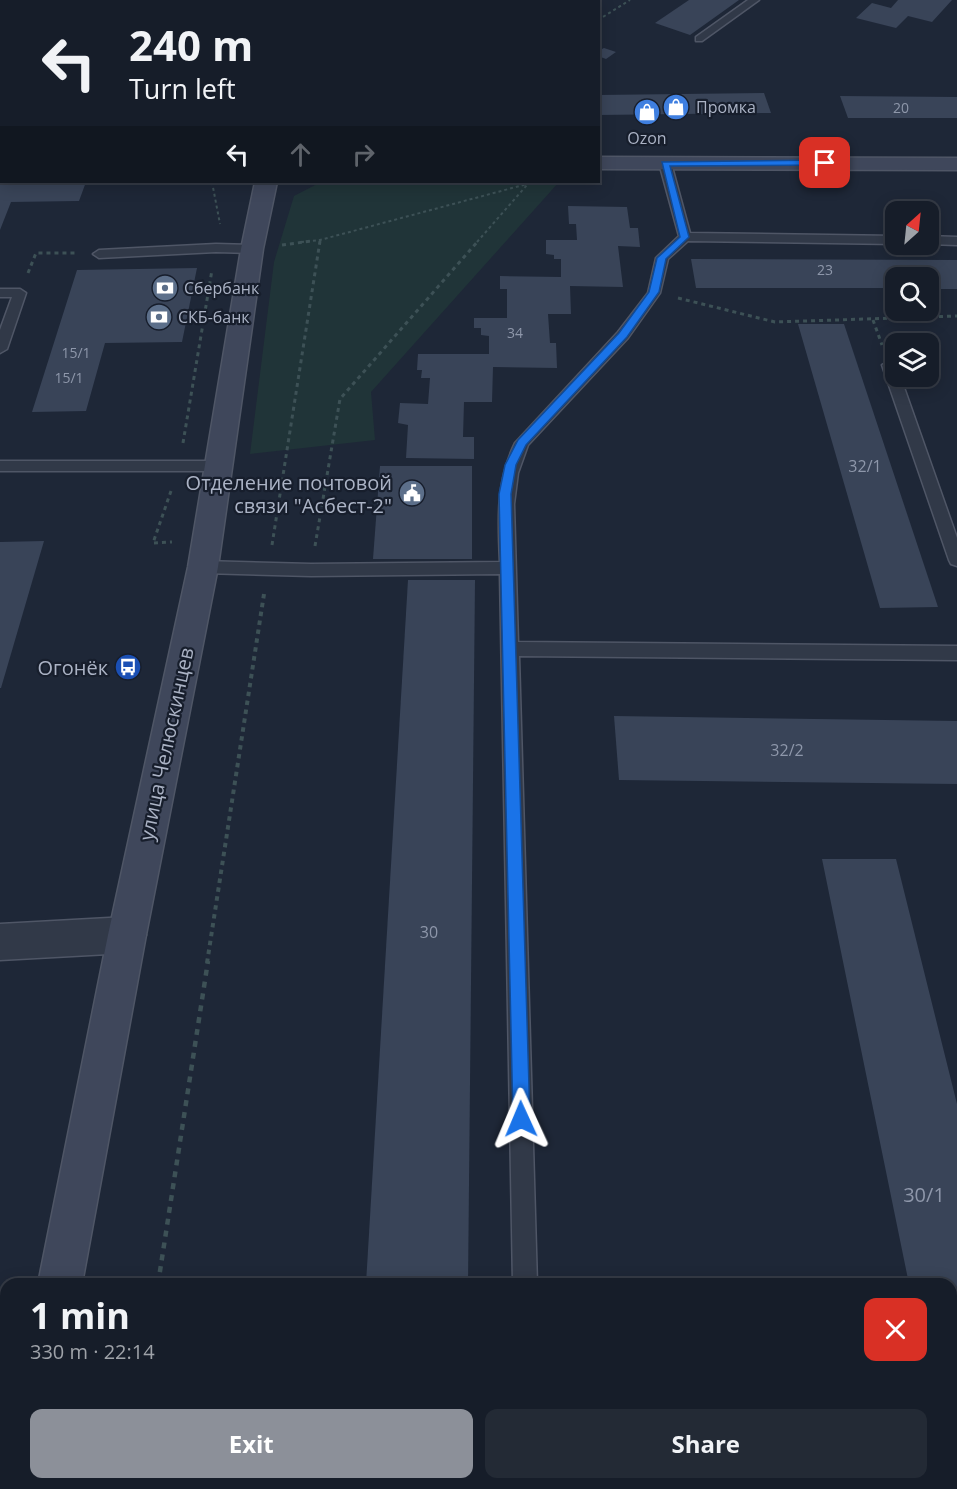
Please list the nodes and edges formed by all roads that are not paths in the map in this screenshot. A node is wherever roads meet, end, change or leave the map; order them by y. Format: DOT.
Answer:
graph roads {
  1 [pos="754,0"];
  2 [pos="699,39"];
  3 [pos="600,163"];
  4 [pos="665,163"];
  5 [pos="957,164"];
  6 [pos="271,188"];
  7 [pos="684,237"];
  8 [pos="885,240"];
  9 [pos="939,240"];
  10 [pos="957,241"];
  11 [pos="252,249"];
  12 [pos="99,254"];
  13 [pos="0,293"];
  14 [pos="0,349"];
  15 [pos="897,387"];
  16 [pos="0,466"];
  17 [pos="218,466"];
  18 [pos="204,554"];
  19 [pos="957,560"];
  20 [pos="508,568"];
  21 [pos="509,649"];
  22 [pos="957,653"];
  23 [pos="127,935"];
  24 [pos="0,942"];
  25 [pos="61,1278"];
  26 [pos="525,1278"];
  1 -- 2 [label="lane"];
  3 -- 4 [label="street"];
  4 -- 5 [label="street"];
  4 -- 7 [label="lane"];
  6 -- 11 [label="street, улица Челюскинцев"];
  7 -- 8 [label="lane"];
  7 -- 20 [label="lane"];
  9 -- 10 [label="lane"];
  11 -- 12 [label="lane"];
  11 -- 17 [label="street, улица Челюскинцев"];
  13 -- 14 [label="lane"];
  15 -- 19 [label="lane"];
  16 -- 17 [label="lane"];
  17 -- 18 [label="street, улица Челюскинцев"];
  18 -- 20 [label="lane"];
  18 -- 23 [label="street, улица Челюскинцев"];
  20 -- 21 [label="lane"];
  21 -- 22 [label="lane"];
  21 -- 26 [label="lane"];
  23 -- 24 [label="street"];
  23 -- 25 [label="street, улица Челюскинцев"];
}
